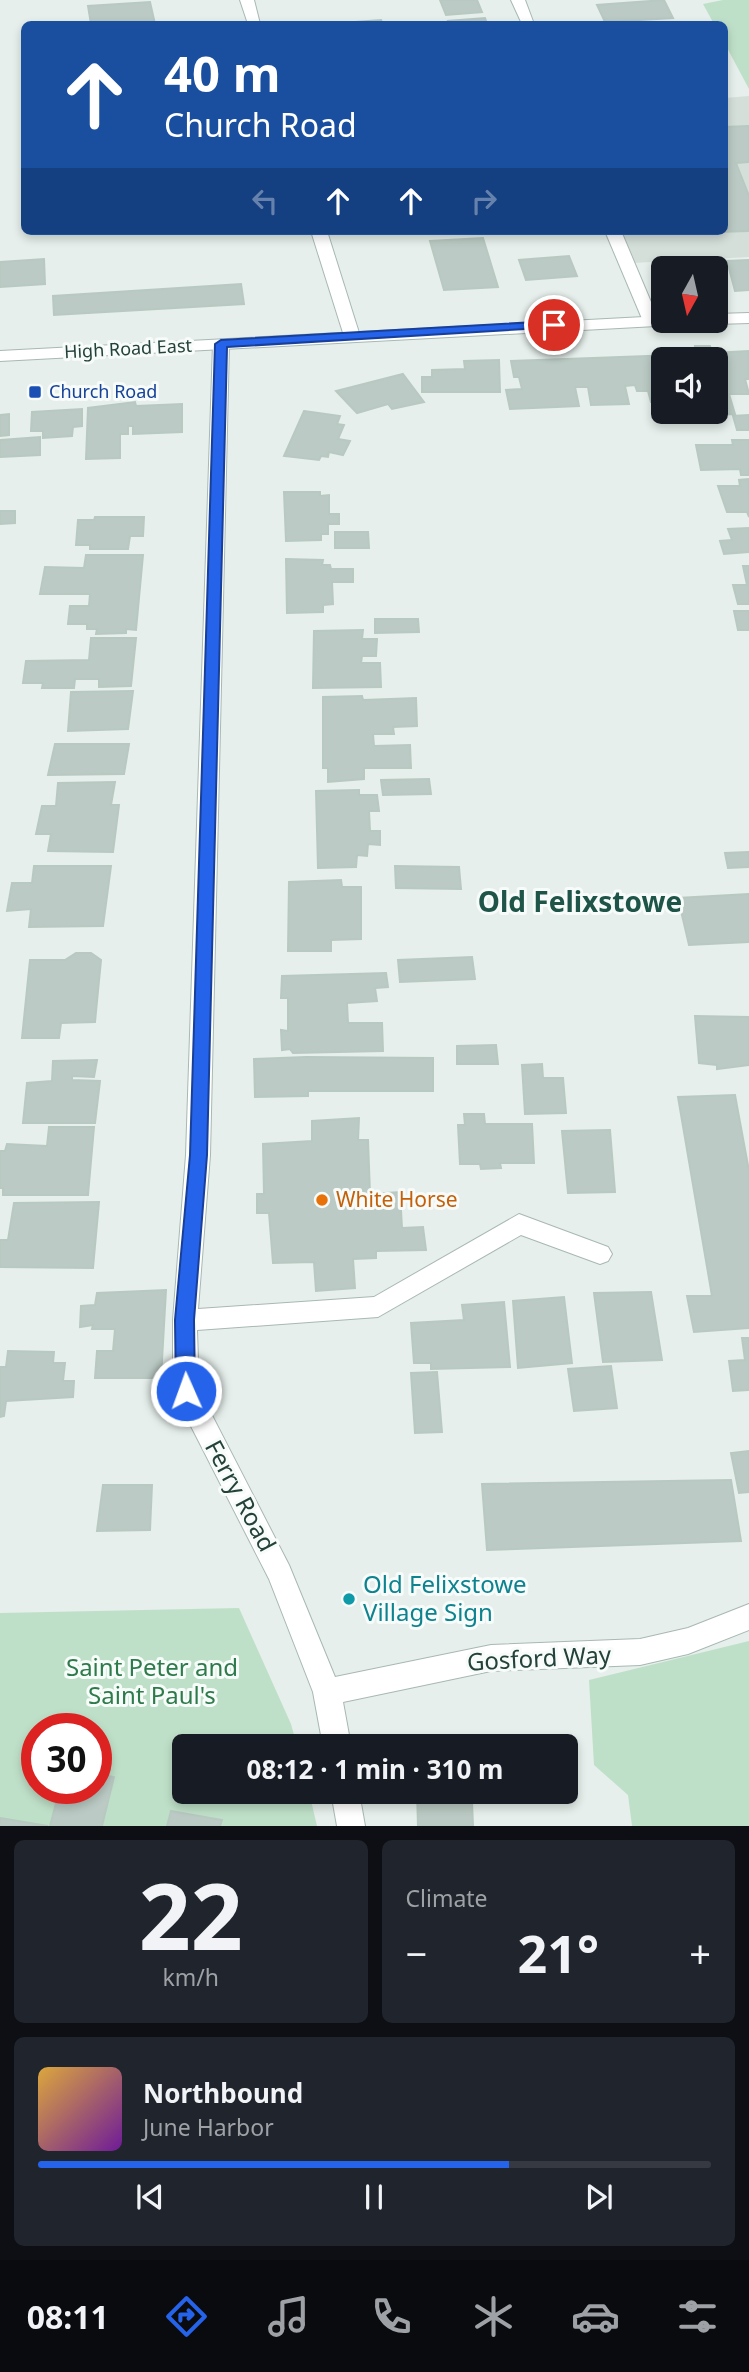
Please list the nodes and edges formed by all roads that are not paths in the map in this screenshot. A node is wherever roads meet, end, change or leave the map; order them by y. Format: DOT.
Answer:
graph roads {
  1 [pos="247,0"];
  2 [pos="518,0"];
  3 [pos="253,21"];
  4 [pos="527,21"];
  5 [pos="320,235"];
  6 [pos="615,235"];
  7 [pos="749,318"];
  8 [pos="728,319"];
  9 [pos="651,321"];
  10 [pos="352,336"];
  11 [pos="221,344"];
  12 [pos="0,356"];
  13 [pos="600,1254"];
  14 [pos="185,1320"];
  15 [pos="749,1617"];
  16 [pos="327,1692"];
  17 [pos="335,1734"];
  18 [pos="347,1804"];
  19 [pos="351,1826"];
  1 -- 3 [label="street"];
  2 -- 4 [label="street"];
  5 -- 10 [label="street"];
  6 -- 9 [label="street"];
  7 -- 8 [label="street"];
  9 -- 10 [label="street, High Road East"];
  10 -- 11 [label="street, High Road East"];
  11 -- 12 [label="street, High Road East"];
  11 -- 14 [label="street, Ferry Road"];
  13 -- 14 [label="street"];
  14 -- 16 [label="street, Ferry Road"];
  15 -- 16 [label="street, Gosford Way"];
  16 -- 17 [label="street, Ferry Road"];
  18 -- 19 [label="street"];
}
